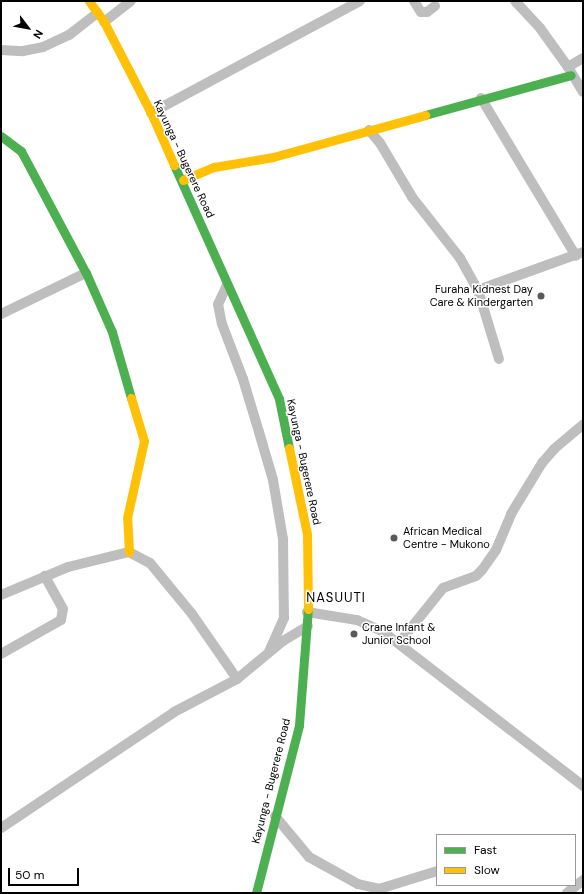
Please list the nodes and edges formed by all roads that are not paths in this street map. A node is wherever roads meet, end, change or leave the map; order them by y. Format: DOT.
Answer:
graph roads {
  1 [pos="89,1"];
  2 [pos="131,1"];
  3 [pos="360,1"];
  4 [pos="414,1"];
  5 [pos="515,1"];
  6 [pos="435,6"];
  7 [pos="97,13"];
  8 [pos="104,22"];
  9 [pos="1,50"];
  10 [pos="583,58"];
  11 [pos="570,71"];
  12 [pos="583,92"];
  13 [pos="481,98"];
  14 [pos="151,113"];
  15 [pos="369,130"];
  16 [pos="1,136"];
  17 [pos="183,180"];
  18 [pos="579,254"];
  19 [pos="86,274"];
  20 [pos="227,284"];
  21 [pos="478,290"];
  22 [pos="1,314"];
  23 [pos="499,359"];
  24 [pos="583,425"];
  25 [pos="129,552"];
  26 [pos="45,576"];
  27 [pos="1,594"];
  28 [pos="307,612"];
  29 [pos="308,626"];
  30 [pos="399,643"];
  31 [pos="269,651"];
  32 [pos="1,654"];
  33 [pos="236,679"];
  34 [pos="583,786"];
  35 [pos="275,816"];
  36 [pos="1,828"];
  37 [pos="436,871"];
  38 [pos="575,886"];
  39 [pos="380,891"];
  40 [pos="256,893"];
  41 [pos="566,893"];
  1 -- 7 [label="main road, Kayunga - Bugerere Road"];
  2 -- 8 [label="street"];
  3 -- 14 [label="street"];
  4 -- 6 [label="street"];
  5 -- 11 [label="street"];
  7 -- 8 [label="main road, Kayunga - Bugerere Road"];
  7 -- 9 [label="street"];
  8 -- 14 [label="main road, Kayunga - Bugerere Road"];
  10 -- 11 [label="street"];
  11 -- 12 [label="street"];
  11 -- 13 [label="main road"];
  13 -- 15 [label="main road"];
  13 -- 18 [label="street"];
  14 -- 17 [label="main road, Kayunga - Bugerere Road"];
  15 -- 17 [label="main road"];
  15 -- 21 [label="street"];
  16 -- 19 [label="main road"];
  17 -- 20 [label="main road, Kayunga - Bugerere Road"];
  18 -- 21 [label="street"];
  19 -- 22 [label="street"];
  19 -- 25 [label="main road"];
  20 -- 28 [label="main road, Kayunga - Bugerere Road"];
  20 -- 31 [label="street"];
  21 -- 23 [label="street"];
  24 -- 30 [label="street"];
  25 -- 26 [label="street"];
  25 -- 33 [label="street"];
  26 -- 27 [label="street"];
  26 -- 32 [label="street"];
  28 -- 29 [label="main road, Kayunga - Bugerere Road"];
  28 -- 30 [label="street"];
  29 -- 31 [label="street"];
  29 -- 35 [label="main road, Kayunga - Bugerere Road"];
  30 -- 34 [label="street"];
  31 -- 33 [label="street"];
  33 -- 36 [label="street"];
  35 -- 39 [label="street"];
  35 -- 40 [label="main road, Kayunga - Bugerere Road"];
  37 -- 39 [label="street"];
  38 -- 41 [label="street"];
}
